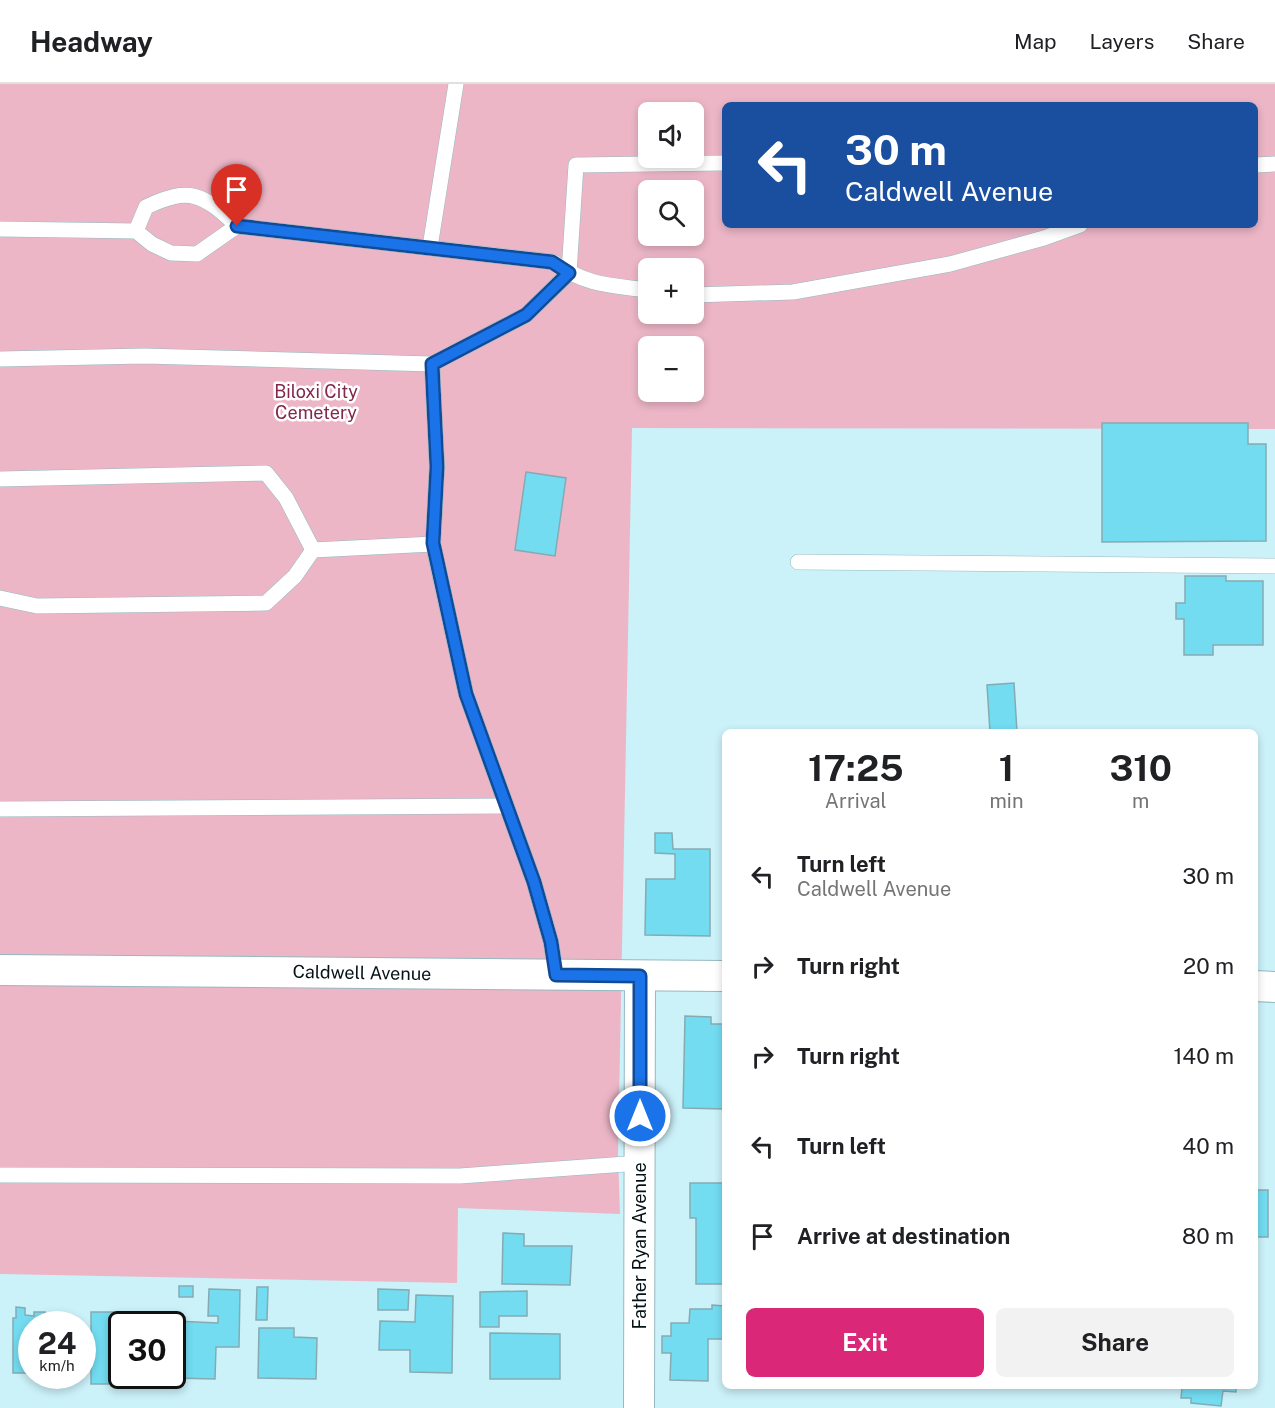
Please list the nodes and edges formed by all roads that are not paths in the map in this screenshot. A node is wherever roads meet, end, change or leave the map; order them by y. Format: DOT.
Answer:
graph roads {
  1 [pos="456,84"];
  2 [pos="722,163"];
  3 [pos="1275,164"];
  4 [pos="1258,165"];
  5 [pos="237,226"];
  6 [pos="1072,228"];
  7 [pos="0,229"];
  8 [pos="136,231"];
  9 [pos="430,247"];
  10 [pos="569,273"];
  11 [pos="638,289"];
  12 [pos="704,295"];
  13 [pos="0,359"];
  14 [pos="432,364"];
  15 [pos="0,479"];
  16 [pos="433,543"];
  17 [pos="313,550"];
  18 [pos="798,562"];
  19 [pos="1275,566"];
  20 [pos="0,598"];
  21 [pos="506,806"];
  22 [pos="0,809"];
  23 [pos="0,970"];
  24 [pos="556,975"];
  25 [pos="640,976"];
  26 [pos="722,976"];
  27 [pos="1258,986"];
  28 [pos="1275,987"];
  29 [pos="640,1163"];
  30 [pos="0,1175"];
  31 [pos="639,1408"];
  1 -- 9 [label="lane"];
  2 -- 10 [label="lane"];
  3 -- 4 [label="lane"];
  5 -- 8 [label="lane"];
  5 -- 8 [label="lane"];
  5 -- 9 [label="lane"];
  6 -- 12 [label="lane"];
  7 -- 8 [label="lane"];
  9 -- 10 [label="lane"];
  10 -- 11 [label="lane"];
  10 -- 14 [label="lane"];
  13 -- 14 [label="lane"];
  14 -- 16 [label="lane"];
  15 -- 17 [label="lane"];
  16 -- 17 [label="lane"];
  16 -- 21 [label="lane"];
  17 -- 20 [label="lane"];
  18 -- 19 [label="lane"];
  21 -- 22 [label="lane"];
  21 -- 24 [label="lane"];
  23 -- 24 [label="street, Caldwell Avenue"];
  24 -- 25 [label="street, Caldwell Avenue"];
  25 -- 26 [label="street, Caldwell Avenue"];
  25 -- 29 [label="street, Father Ryan Avenue"];
  27 -- 28 [label="street"];
  29 -- 30 [label="lane"];
  29 -- 31 [label="street, Father Ryan Avenue"];
}
